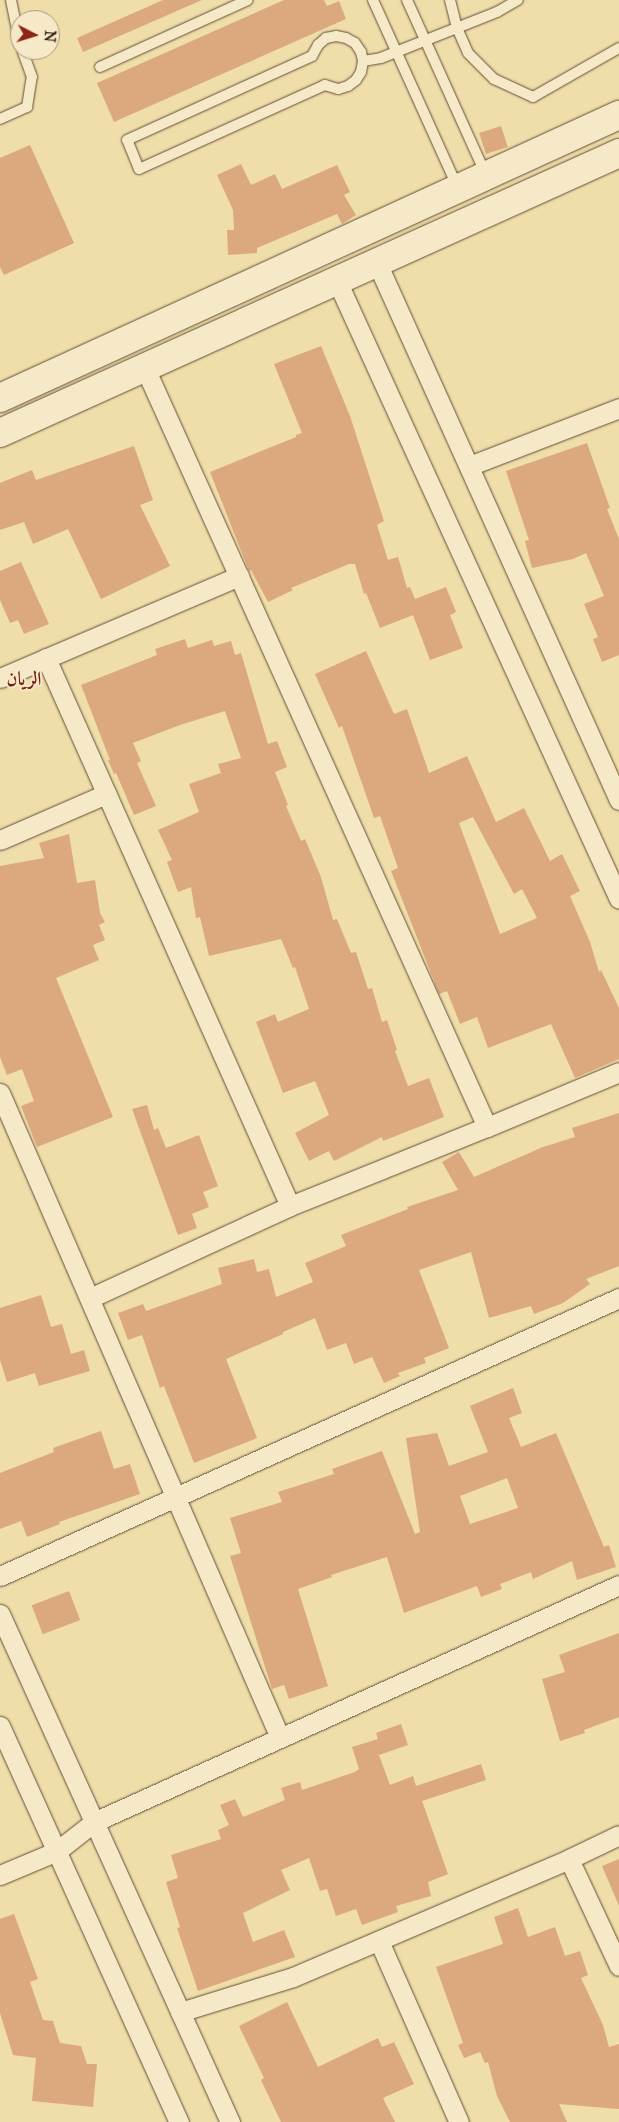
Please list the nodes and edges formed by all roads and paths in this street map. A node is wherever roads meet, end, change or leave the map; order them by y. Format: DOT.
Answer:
graph roads {
  1 [pos="248,0"];
  2 [pos="372,0"];
  3 [pos="407,0"];
  4 [pos="450,0"];
  5 [pos="518,0"];
  6 [pos="457,28"];
  7 [pos="425,41"];
  8 [pos="619,48"];
  9 [pos="396,52"];
  10 [pos="26,60"];
  11 [pos="363,62"];
  12 [pos="100,66"];
  13 [pos="619,115"];
  14 [pos="0,119"];
  15 [pos="619,153"];
  16 [pos="486,176"];
  17 [pos="458,189"];
  18 [pos="377,262"];
  19 [pos="337,281"];
  20 [pos="146,368"];
  21 [pos="0,398"];
  22 [pos="619,408"];
  23 [pos="0,434"];
  24 [pos="469,466"];
  25 [pos="239,576"];
  26 [pos="46,658"];
  27 [pos="0,678"];
  28 [pos="106,794"];
  29 [pos="619,800"];
  30 [pos="0,840"];
  31 [pos="619,899"];
  32 [pos="619,1072"];
  33 [pos="0,1092"];
  34 [pos="487,1127"];
  35 [pos="290,1206"];
  36 [pos="90,1298"];
  37 [pos="619,1298"];
  38 [pos="176,1497"];
  39 [pos="0,1576"];
  40 [pos="619,1585"];
  41 [pos="0,1614"];
  42 [pos="0,1726"];
  43 [pos="280,1738"];
  44 [pos="94,1822"];
  45 [pos="619,1835"];
  46 [pos="57,1851"];
  47 [pos="569,1859"];
  48 [pos="0,1875"];
  49 [pos="379,1941"];
  50 [pos="619,1966"];
  51 [pos="180,2012"];
  52 [pos="179,2122"];
  53 [pos="230,2122"];
  54 [pos="458,2122"];
  1 -- 12 [label="lane"];
  2 -- 9 [label="lane"];
  3 -- 7 [label="lane"];
  4 -- 6 [label="lane"];
  5 -- 6 [label="lane"];
  6 -- 7 [label="lane"];
  6 -- 8 [label="lane"];
  7 -- 9 [label="lane"];
  7 -- 16 [label="lane"];
  9 -- 11 [label="lane"];
  9 -- 17 [label="lane"];
  10 -- 14 [label="lane"];
  11 -- 11 [label="lane"];
  13 -- 16 [label="street"];
  15 -- 18 [label="street"];
  16 -- 17 [label="street"];
  17 -- 21 [label="street"];
  18 -- 19 [label="street"];
  18 -- 24 [label="street"];
  19 -- 20 [label="street"];
  19 -- 31 [label="street"];
  20 -- 23 [label="street"];
  20 -- 25 [label="street"];
  22 -- 24 [label="street"];
  24 -- 29 [label="street"];
  25 -- 26 [label="street"];
  25 -- 34 [label="street"];
  26 -- 27 [label="street"];
  26 -- 28 [label="street"];
  28 -- 30 [label="street"];
  28 -- 35 [label="street"];
  32 -- 34 [label="street"];
  33 -- 36 [label="street"];
  34 -- 35 [label="street"];
  35 -- 36 [label="street"];
  36 -- 38 [label="street"];
  37 -- 38 [label="street"];
  38 -- 39 [label="street"];
  38 -- 43 [label="street"];
  40 -- 43 [label="street"];
  41 -- 44 [label="street"];
  42 -- 46 [label="street"];
  43 -- 44 [label="street"];
  44 -- 46 [label="street"];
  44 -- 51 [label="street"];
  45 -- 47 [label="street"];
  46 -- 48 [label="street"];
  46 -- 52 [label="street"];
  47 -- 49 [label="street"];
  47 -- 50 [label="street"];
  49 -- 51 [label="street"];
  49 -- 54 [label="street"];
  51 -- 53 [label="street"];
}
